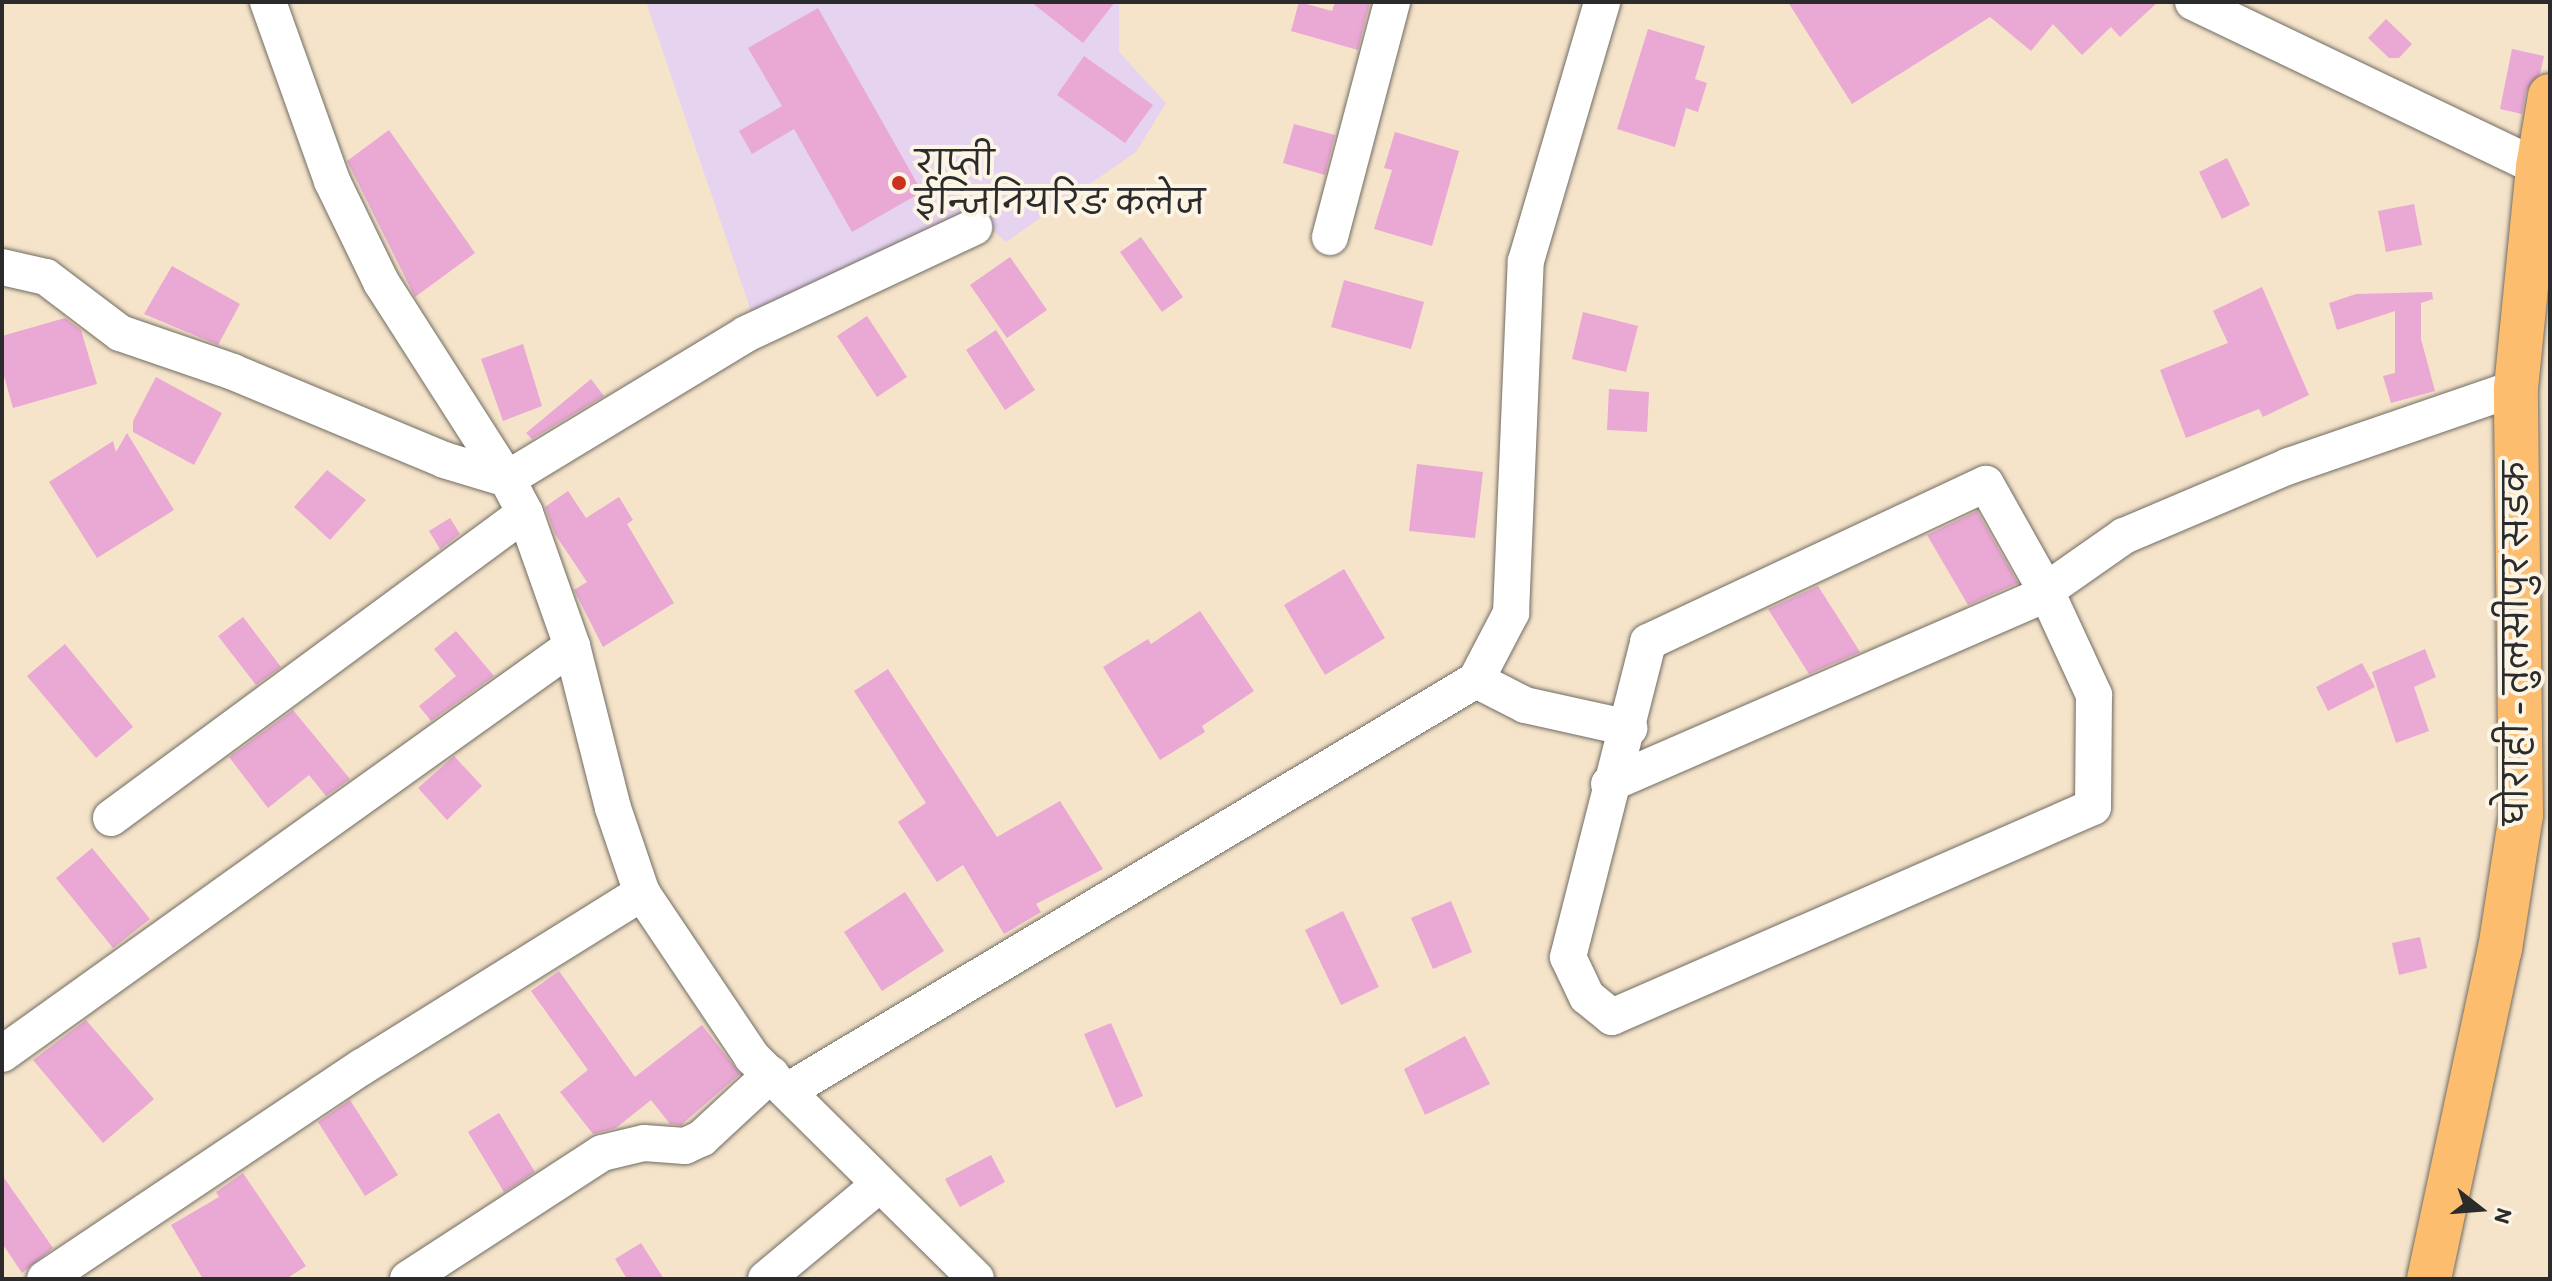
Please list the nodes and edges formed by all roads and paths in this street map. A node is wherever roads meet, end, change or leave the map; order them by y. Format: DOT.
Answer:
graph roads {
  1 [pos="268,2"];
  2 [pos="1392,2"];
  3 [pos="1602,2"];
  4 [pos="2193,2"];
  5 [pos="2550,96"];
  6 [pos="2538,167"];
  7 [pos="974,227"];
  8 [pos="1330,237"];
  9 [pos="2,267"];
  10 [pos="2516,388"];
  11 [pos="507,479"];
  12 [pos="525,513"];
  13 [pos="2046,591"];
  14 [pos="572,646"];
  15 [pos="1476,680"];
  16 [pos="1629,728"];
  17 [pos="1609,784"];
  18 [pos="111,818"];
  19 [pos="642,893"];
  20 [pos="2,1054"];
  21 [pos="780,1082"];
  22 [pos="879,1185"];
  23 [pos="45,1279"];
  24 [pos="408,1279"];
  25 [pos="766,1279"];
  26 [pos="976,1279"];
  27 [pos="2429,1279"];
  1 -- 11 [label="street"];
  2 -- 8 [label="street"];
  3 -- 15 [label="street"];
  4 -- 6 [label="street"];
  5 -- 6 [label="main road, घोराही - तुलसीपुर सडक"];
  6 -- 10 [label="main road, घोराही - तुलसीपुर सडक"];
  7 -- 11 [label="street"];
  9 -- 11 [label="street"];
  10 -- 13 [label="street"];
  10 -- 27 [label="main road, घोराही - तुलसीपुर सडक"];
  11 -- 12 [label="street"];
  12 -- 14 [label="street"];
  12 -- 18 [label="street"];
  13 -- 16 [label="street"];
  13 -- 17 [label="street"];
  13 -- 17 [label="street"];
  14 -- 19 [label="street"];
  14 -- 20 [label="street"];
  15 -- 16 [label="street"];
  15 -- 21 [label="street"];
  16 -- 17 [label="street"];
  19 -- 21 [label="street"];
  19 -- 23 [label="street"];
  21 -- 22 [label="street"];
  21 -- 24 [label="street"];
  22 -- 25 [label="street"];
  22 -- 26 [label="street"];
}
